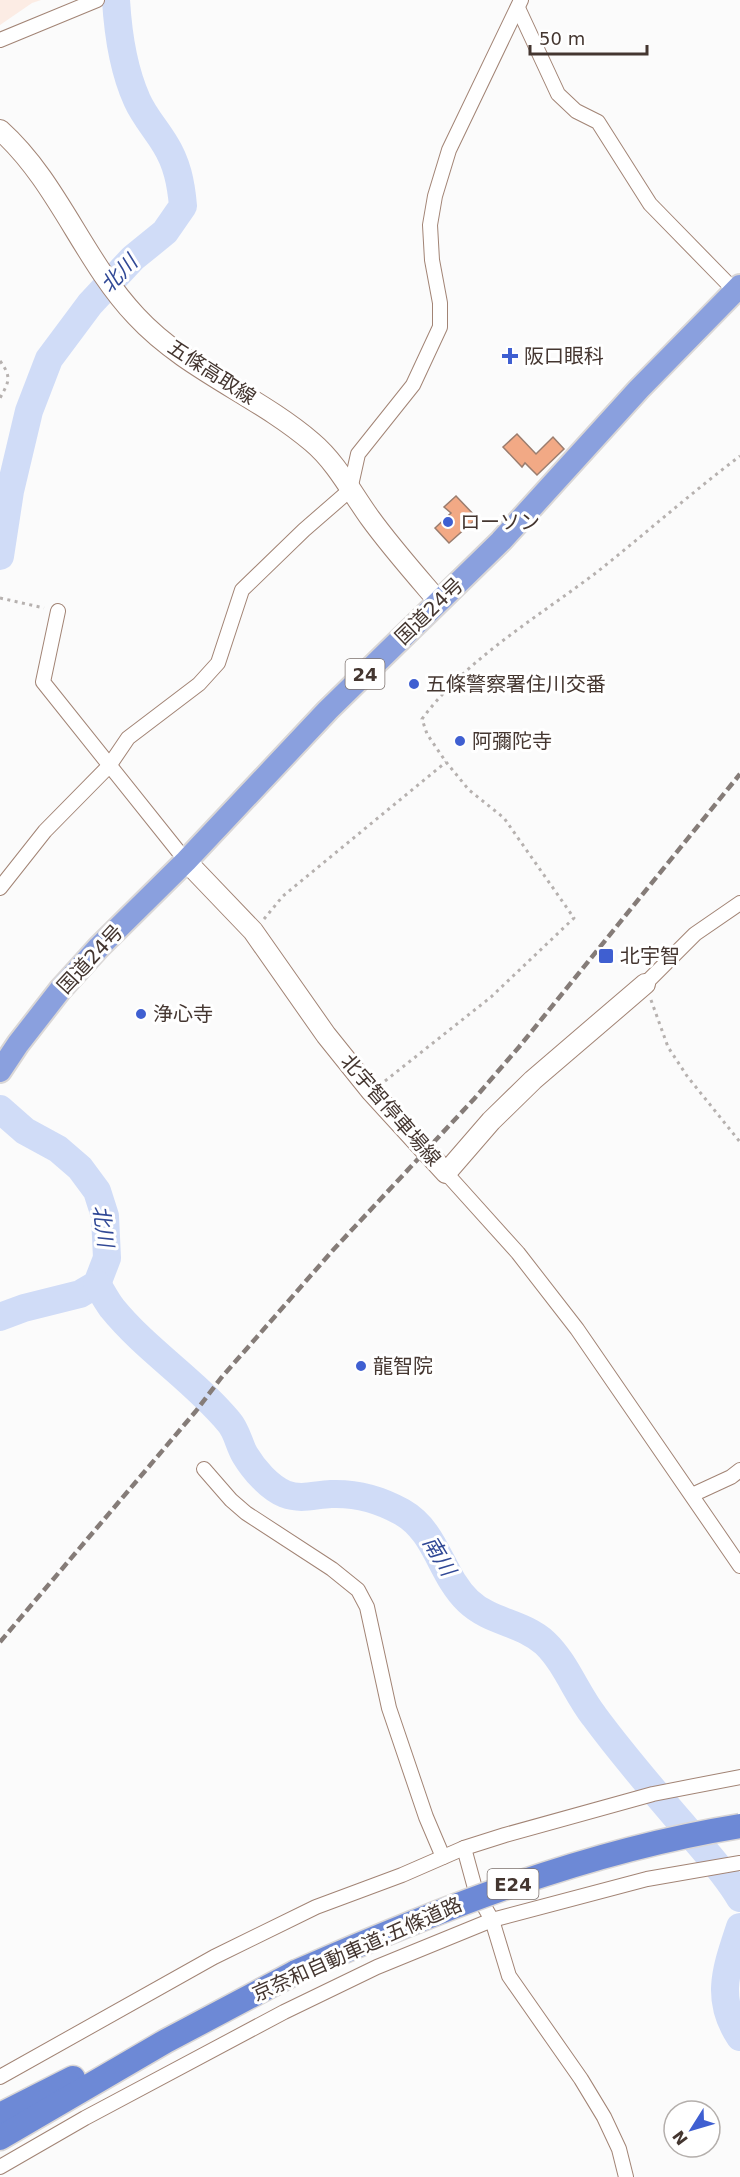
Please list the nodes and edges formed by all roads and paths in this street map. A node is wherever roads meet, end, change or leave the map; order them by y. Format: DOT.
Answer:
graph roads {
  1 [pos="97,0"];
  2 [pos="520,4"];
  3 [pos="0,40"];
  4 [pos="0,130"];
  5 [pos="738,288"];
  6 [pos="0,361"];
  7 [pos="0,398"];
  8 [pos="740,456"];
  9 [pos="350,490"];
  10 [pos="0,598"];
  11 [pos="439,602"];
  12 [pos="58,611"];
  13 [pos="446,762"];
  14 [pos="109,766"];
  15 [pos="186,861"];
  16 [pos="0,888"];
  17 [pos="740,903"];
  18 [pos="253,931"];
  19 [pos="645,984"];
  20 [pos="0,1071"];
  21 [pos="371,1091"];
  22 [pos="740,1142"];
  23 [pos="446,1173"];
  24 [pos="204,1469"];
  25 [pos="740,1470"];
  26 [pos="692,1495"];
  27 [pos="740,1566"];
  28 [pos="740,1778"];
  29 [pos="740,1826"];
  30 [pos="464,1848"];
  31 [pos="442,1857"];
  32 [pos="740,1863"];
  33 [pos="492,1920"];
  34 [pos="296,1972"];
  35 [pos="0,2077"];
  36 [pos="0,2115"];
  37 [pos="0,2138"];
  38 [pos="0,2167"];
  39 [pos="626,2177"];
  1 -- 3 [label="street"];
  2 -- 5 [label="street"];
  2 -- 9 [label="street"];
  4 -- 9 [label="main road, 五條高取線"];
  5 -- 11 [label="highway, 国道24号 / 24"];
  6 -- 7 [label="path"];
  8 -- 13 [label="path"];
  9 -- 11 [label="main road, 五條高取線"];
  9 -- 14 [label="street"];
  10 -- 12 [label="path"];
  11 -- 15 [label="highway, 国道24号 / 24"];
  12 -- 14 [label="street"];
  13 -- 18 [label="path"];
  13 -- 21 [label="path"];
  14 -- 15 [label="street"];
  14 -- 16 [label="street"];
  15 -- 18 [label="main road, 北宇智停車場線"];
  15 -- 20 [label="highway, 国道24号 / 24"];
  17 -- 19 [label="street"];
  18 -- 21 [label="main road, 北宇智停車場線"];
  19 -- 22 [label="path"];
  19 -- 23 [label="main road, 北宇智停車場線"];
  21 -- 23 [label="main road, 北宇智停車場線"];
  23 -- 26 [label="street"];
  24 -- 31 [label="street"];
  25 -- 26 [label="street"];
  26 -- 27 [label="street"];
  28 -- 30 [label="street"];
  29 -- 34 [label="highway, 京奈和自動車道;五條道路 / E24, bridge"];
  30 -- 31 [label="street"];
  30 -- 33 [label="street"];
  31 -- 35 [label="street"];
  32 -- 33 [label="street"];
  33 -- 38 [label="street"];
  33 -- 39 [label="street"];
  34 -- 36 [label="highway"];
  34 -- 37 [label="highway, 京奈和自動車道;五條道路 / E24"];
}
